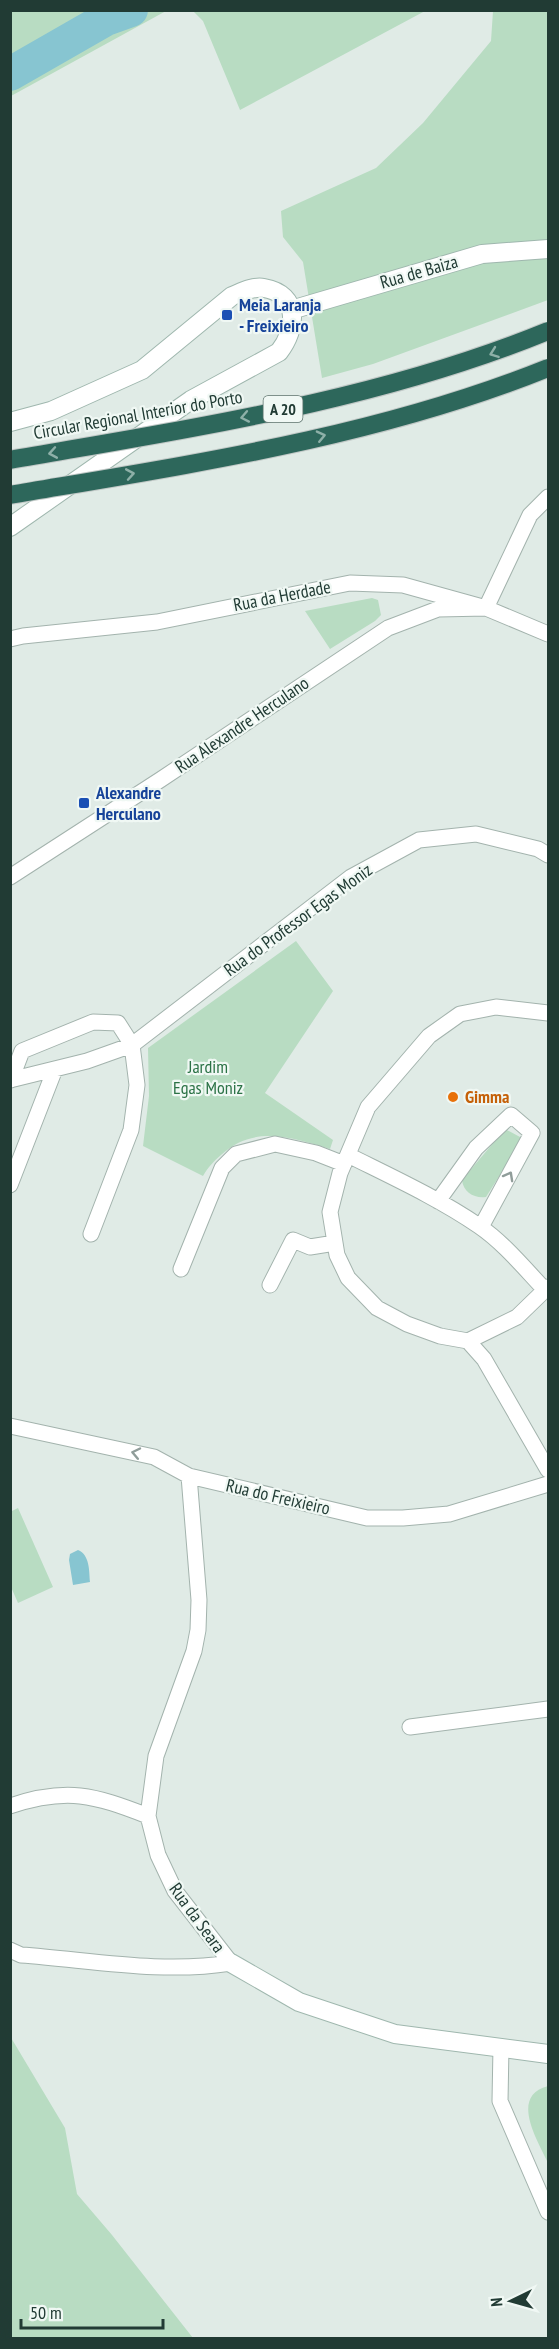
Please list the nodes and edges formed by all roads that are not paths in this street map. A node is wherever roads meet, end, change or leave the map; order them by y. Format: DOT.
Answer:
graph roads {
  1 [pos="549,249"];
  2 [pos="291,310"];
  3 [pos="549,331"];
  4 [pos="549,368"];
  5 [pos="10,422"];
  6 [pos="10,460"];
  7 [pos="10,495"];
  8 [pos="549,497"];
  9 [pos="10,527"];
  10 [pos="486,608"];
  11 [pos="549,634"];
  12 [pos="10,639"];
  13 [pos="549,855"];
  14 [pos="10,877"];
  15 [pos="549,1013"];
  16 [pos="132,1045"];
  17 [pos="56,1069"];
  18 [pos="11,1080"];
  19 [pos="346,1159"];
  20 [pos="10,1185"];
  21 [pos="438,1202"];
  22 [pos="480,1227"];
  23 [pos="91,1234"];
  24 [pos="335,1243"];
  25 [pos="181,1269"];
  26 [pos="270,1285"];
  27 [pos="547,1289"];
  28 [pos="468,1341"];
  29 [pos="10,1426"];
  30 [pos="549,1470"];
  31 [pos="189,1476"];
  32 [pos="549,1484"];
  33 [pos="549,1709"];
  34 [pos="410,1727"];
  35 [pos="10,1806"];
  36 [pos="148,1816"];
  37 [pos="10,1950"];
  38 [pos="231,1963"];
  39 [pos="501,2047"];
  40 [pos="549,2054"];
  41 [pos="549,2212"];
  1 -- 2 [label="street, Rua de Baiza"];
  2 -- 5 [label="street"];
  2 -- 9 [label="street"];
  3 -- 6 [label="highway, Circular Regional Interior do Porto / A 20, one-way, bridge"];
  7 -- 4 [label="highway, A 20, one-way, bridge"];
  8 -- 10 [label="street"];
  10 -- 11 [label="street, Rua da Herdade"];
  10 -- 12 [label="street, Rua da Herdade"];
  10 -- 14 [label="street, Rua Alexandre Herculano"];
  13 -- 16 [label="street, Rua do Professor Egas Moniz"];
  15 -- 19 [label="street"];
  16 -- 17 [label="street, Rua do Professor Egas Moniz"];
  16 -- 18 [label="street, Rua do Professor Egas Moniz"];
  16 -- 23 [label="street"];
  17 -- 18 [label="street, Rua do Professor Egas Moniz"];
  17 -- 20 [label="street"];
  19 -- 21 [label="street"];
  19 -- 24 [label="street"];
  19 -- 25 [label="street"];
  21 -- 22 [label="street"];
  22 -- 21 [label="street, one-way"];
  22 -- 27 [label="street"];
  24 -- 26 [label="street"];
  24 -- 28 [label="street"];
  27 -- 28 [label="street"];
  28 -- 30 [label="street"];
  31 -- 29 [label="street, Rua do Freixieiro, one-way"];
  31 -- 32 [label="street, Rua do Freixieiro"];
  31 -- 36 [label="street, Rua da Seara"];
  33 -- 34 [label="street"];
  35 -- 36 [label="street"];
  36 -- 38 [label="street, Rua da Seara"];
  37 -- 38 [label="street"];
  38 -- 39 [label="street, Rua da Seara"];
  39 -- 40 [label="street, Rua da Seara"];
  39 -- 41 [label="street"];
}
